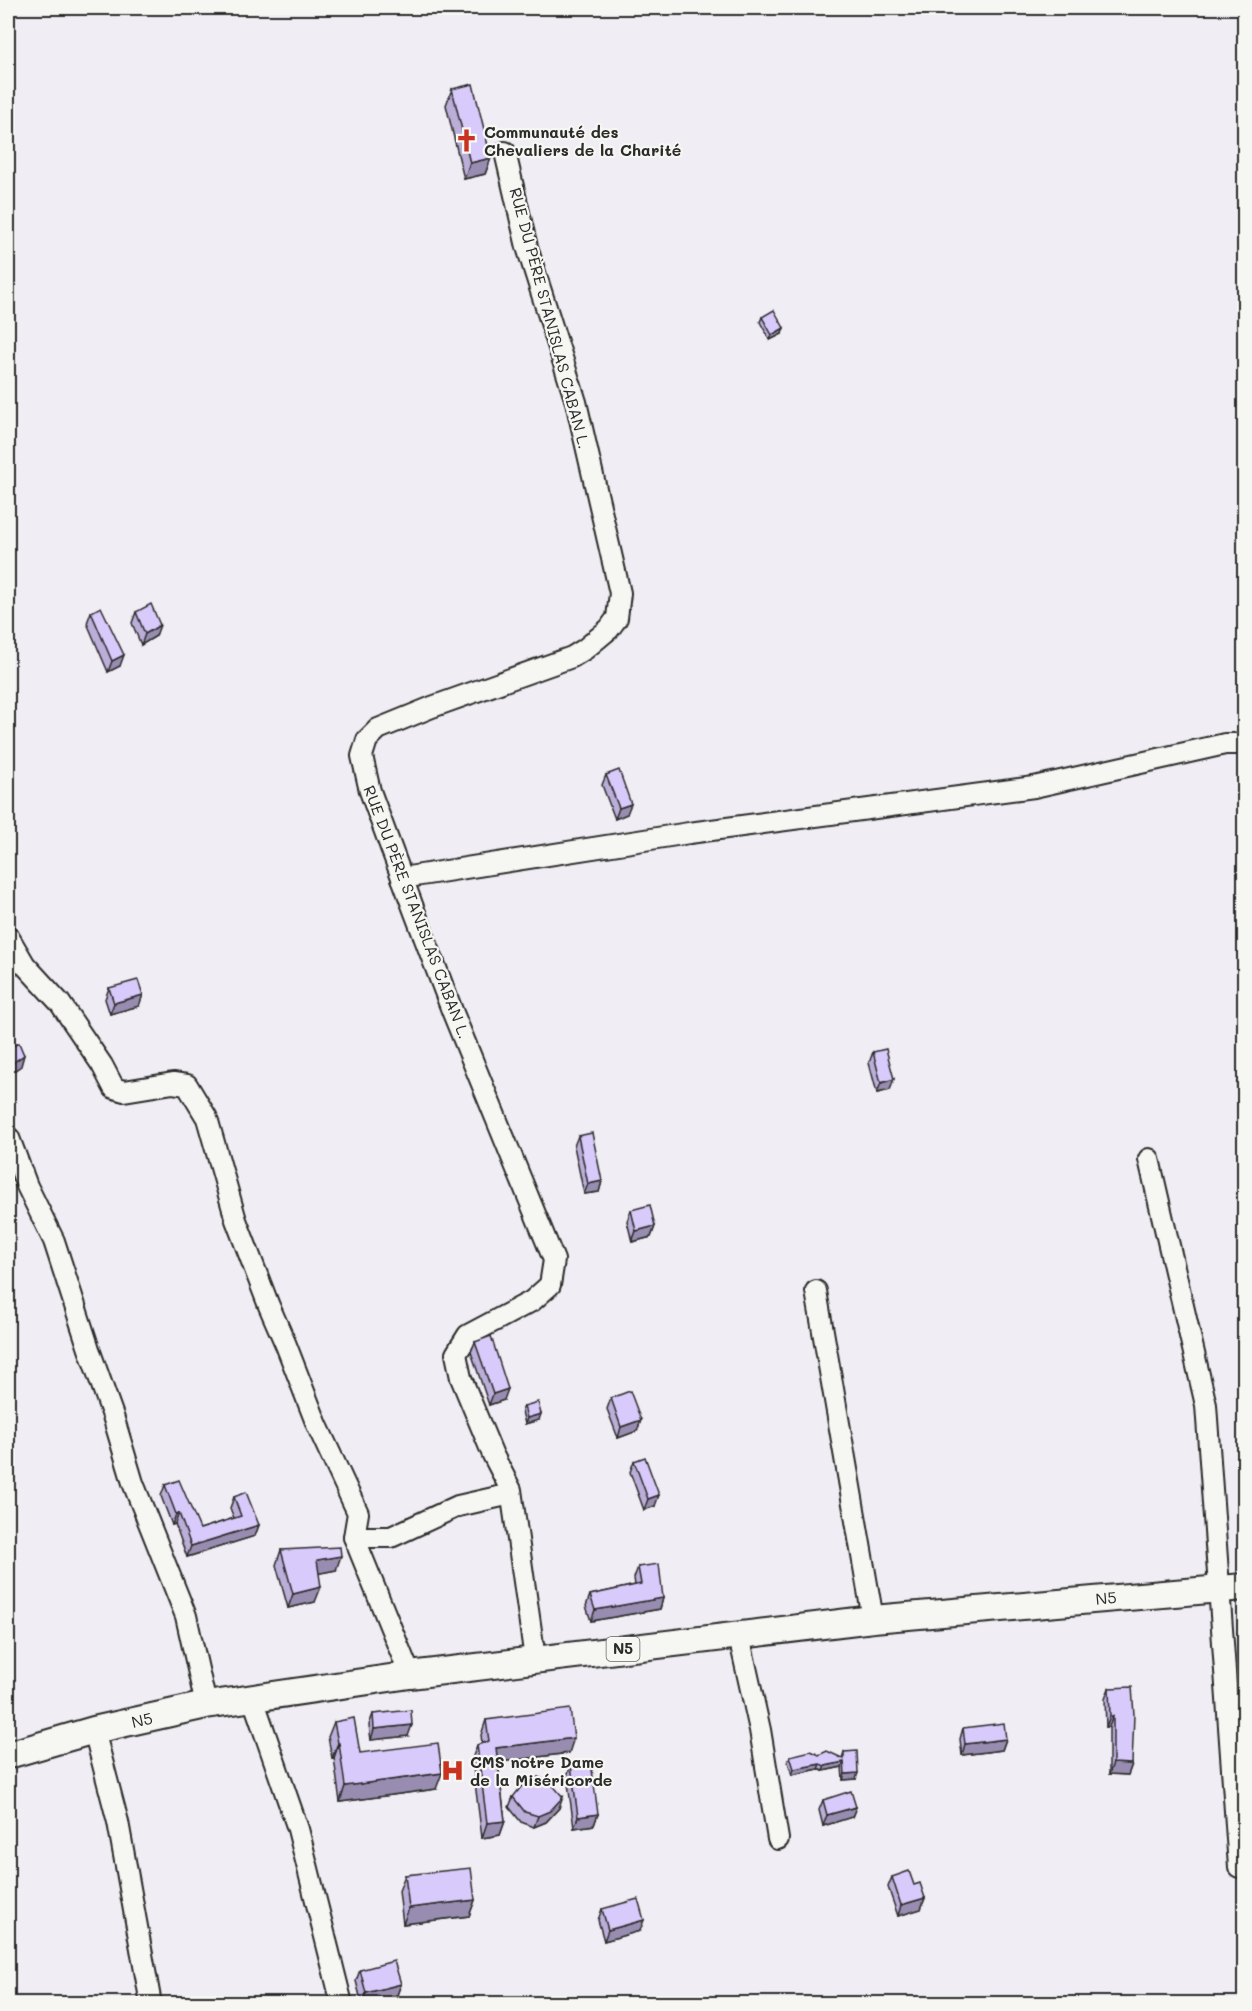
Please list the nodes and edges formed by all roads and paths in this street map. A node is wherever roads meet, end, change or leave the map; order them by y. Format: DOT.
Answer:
graph roads {
  1 [pos="505,152"];
  2 [pos="1245,744"];
  3 [pos="402,878"];
  4 [pos="8,936"];
  5 [pos="9,1138"];
  6 [pos="1149,1159"];
  7 [pos="816,1291"];
  8 [pos="511,1494"];
  9 [pos="354,1537"];
  10 [pos="1245,1587"];
  11 [pos="1219,1588"];
  12 [pos="873,1619"];
  13 [pos="739,1636"];
  14 [pos="535,1659"];
  15 [pos="410,1675"];
  16 [pos="253,1700"];
  17 [pos="206,1706"];
  18 [pos="94,1730"];
  19 [pos="8,1755"];
  20 [pos="778,1839"];
  21 [pos="1239,1867"];
  22 [pos="151,2004"];
  23 [pos="342,2004"];
  1 -- 3 [label="street, RUE DU PÈRE STANISLAS CABAN L."];
  2 -- 3 [label="street"];
  3 -- 8 [label="street, RUE DU PÈRE STANISLAS CABAN L."];
  4 -- 9 [label="street"];
  5 -- 17 [label="street"];
  6 -- 11 [label="street"];
  7 -- 12 [label="street"];
  8 -- 9 [label="street"];
  8 -- 14 [label="street, RUE DU PÈRE STANISLAS CABAN L."];
  9 -- 15 [label="street"];
  10 -- 11 [label="main road, N5 / N5"];
  11 -- 12 [label="main road, N5 / N5"];
  11 -- 21 [label="street"];
  12 -- 13 [label="main road, N5 / N5"];
  13 -- 14 [label="main road, N5 / N5"];
  13 -- 20 [label="street"];
  14 -- 15 [label="main road, N5 / N5"];
  15 -- 16 [label="main road, N5 / N5"];
  16 -- 17 [label="main road, N5 / N5"];
  16 -- 23 [label="street"];
  17 -- 18 [label="main road, N5 / N5"];
  18 -- 19 [label="main road, N5 / N5"];
  18 -- 22 [label="street"];
}
